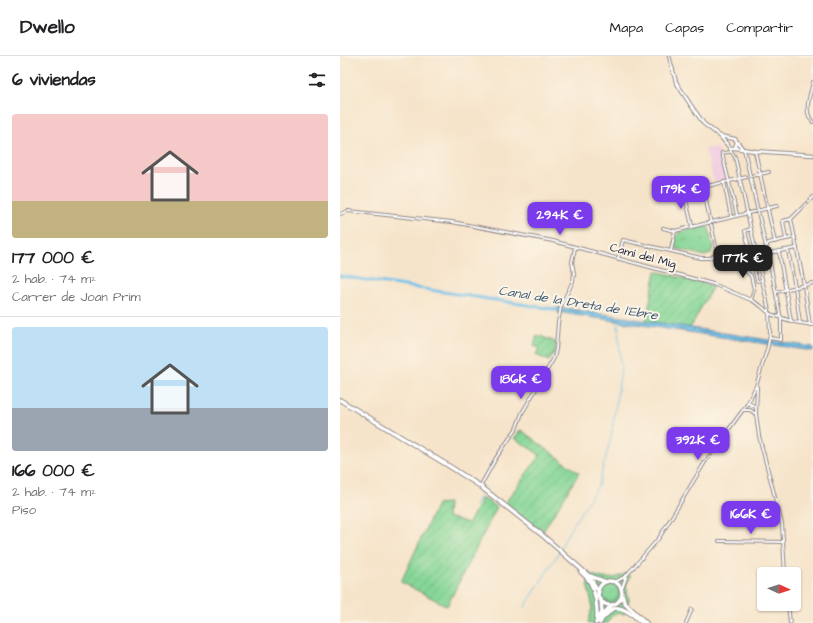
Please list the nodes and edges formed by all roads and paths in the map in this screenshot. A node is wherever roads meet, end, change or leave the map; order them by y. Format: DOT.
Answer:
graph roads {
  1 [pos="669,56"];
  2 [pos="813,82"];
  3 [pos="813,122"];
  4 [pos="720,136"];
  5 [pos="730,138"];
  6 [pos="737,142"];
  7 [pos="727,145"];
  8 [pos="735,148"];
  9 [pos="743,148"];
  10 [pos="730,149"];
  11 [pos="731,152"];
  12 [pos="755,152"];
  13 [pos="722,154"];
  14 [pos="813,155"];
  15 [pos="735,157"];
  16 [pos="769,172"];
  17 [pos="760,174"];
  18 [pos="750,176"];
  19 [pos="740,178"];
  20 [pos="728,181"];
  21 [pos="724,182"];
  22 [pos="703,187"];
  23 [pos="684,191"];
  24 [pos="672,194"];
  25 [pos="813,197"];
  26 [pos="777,206"];
  27 [pos="768,208"];
  28 [pos="758,210"];
  29 [pos="747,213"];
  30 [pos="340,214"];
  31 [pos="737,215"];
  32 [pos="731,217"];
  33 [pos="791,220"];
  34 [pos="711,222"];
  35 [pos="692,226"];
  36 [pos="663,228"];
  37 [pos="751,229"];
  38 [pos="676,231"];
  39 [pos="795,237"];
  40 [pos="786,239"];
  41 [pos="775,242"];
  42 [pos="575,248"];
  43 [pos="766,248"];
  44 [pos="797,248"];
  45 [pos="788,250"];
  46 [pos="671,251"];
  47 [pos="779,252"];
  48 [pos="756,253"];
  49 [pos="768,253"];
  50 [pos="751,256"];
  51 [pos="618,259"];
  52 [pos="744,259"];
  53 [pos="762,280"];
  54 [pos="813,283"];
  55 [pos="804,285"];
  56 [pos="795,287"];
  57 [pos="785,290"];
  58 [pos="776,292"];
  59 [pos="751,300"];
  60 [pos="770,314"];
  61 [pos="781,319"];
  62 [pos="791,321"];
  63 [pos="800,323"];
  64 [pos="811,325"];
  65 [pos="769,339"];
  66 [pos="758,382"];
  67 [pos="340,400"];
  68 [pos="748,404"];
  69 [pos="756,406"];
  70 [pos="743,410"];
  71 [pos="751,410"];
  72 [pos="756,414"];
  73 [pos="480,486"];
  74 [pos="719,540"];
  75 [pos="783,542"];
  76 [pos="573,562"];
  77 [pos="785,567"];
  78 [pos="589,576"];
  79 [pos="626,576"];
  80 [pos="606,582"];
  81 [pos="611,582"];
  82 [pos="598,592"];
  83 [pos="621,592"];
  84 [pos="601,600"];
  85 [pos="613,604"];
  86 [pos="692,609"];
  87 [pos="789,611"];
  88 [pos="633,615"];
  89 [pos="599,622"];
  90 [pos="642,623"];
  91 [pos="646,623"];
  92 [pos="686,623"];
  93 [pos="790,623"];
  1 -- 4 [label="street"];
  2 -- 3 [label="street"];
  4 -- 5 [label="street"];
  4 -- 7 [label="street"];
  5 -- 6 [label="street"];
  5 -- 7 [label="street"];
  6 -- 8 [label="street"];
  6 -- 9 [label="street"];
  7 -- 10 [label="street"];
  8 -- 9 [label="street"];
  8 -- 10 [label="street"];
  8 -- 15 [label="street"];
  9 -- 12 [label="street"];
  9 -- 18 [label="street"];
  10 -- 15 [label="street"];
  11 -- 13 [label="street"];
  12 -- 14 [label="street"];
  12 -- 17 [label="street"];
  13 -- 20 [label="street"];
  15 -- 19 [label="street"];
  16 -- 17 [label="street"];
  17 -- 18 [label="street"];
  17 -- 27 [label="street"];
  18 -- 19 [label="street"];
  18 -- 28 [label="street"];
  19 -- 20 [label="street"];
  19 -- 29 [label="street"];
  20 -- 21 [label="street"];
  20 -- 31 [label="street"];
  21 -- 22 [label="street"];
  21 -- 32 [label="street"];
  22 -- 23 [label="street"];
  22 -- 34 [label="street"];
  23 -- 24 [label="street"];
  23 -- 35 [label="street"];
  25 -- 33 [label="street"];
  26 -- 27 [label="street"];
  27 -- 28 [label="street"];
  27 -- 41 [label="street"];
  28 -- 29 [label="street"];
  28 -- 43 [label="street"];
  29 -- 31 [label="street"];
  29 -- 37 [label="street"];
  30 -- 42 [label="street, Camí del Mig"];
  31 -- 32 [label="street"];
  32 -- 34 [label="street"];
  33 -- 39 [label="street"];
  33 -- 40 [label="street"];
  34 -- 35 [label="street"];
  34 -- 46 [label="street"];
  35 -- 38 [label="street"];
  36 -- 38 [label="street"];
  37 -- 48 [label="street"];
  37 -- 50 [label="street"];
  38 -- 46 [label="street"];
  39 -- 40 [label="street"];
  39 -- 44 [label="street"];
  40 -- 41 [label="street"];
  41 -- 43 [label="street"];
  42 -- 51 [label="street, Camí del Mig"];
  42 -- 73 [label="street"];
  43 -- 48 [label="street"];
  43 -- 49 [label="street"];
  44 -- 45 [label="street"];
  44 -- 55 [label="street"];
  45 -- 47 [label="street"];
  45 -- 56 [label="street"];
  46 -- 51 [label="street"];
  47 -- 49 [label="street"];
  47 -- 57 [label="street"];
  48 -- 50 [label="street"];
  48 -- 53 [label="street"];
  49 -- 58 [label="street"];
  50 -- 53 [label="street"];
  51 -- 59 [label="street, Camí del Mig"];
  52 -- 59 [label="street"];
  53 -- 60 [label="street"];
  54 -- 55 [label="street"];
  55 -- 56 [label="street"];
  55 -- 64 [label="street"];
  56 -- 57 [label="street"];
  56 -- 63 [label="street"];
  57 -- 58 [label="street"];
  57 -- 62 [label="street"];
  58 -- 61 [label="street"];
  59 -- 60 [label="street, Camí del Mig"];
  60 -- 61 [label="street, Camí del Mig"];
  60 -- 65 [label="street"];
  61 -- 62 [label="street, Camí del Mig"];
  61 -- 65 [label="street"];
  62 -- 63 [label="street, Camí del Mig"];
  63 -- 64 [label="street, Camí del Mig"];
  65 -- 66 [label="street"];
  66 -- 68 [label="street"];
  66 -- 69 [label="street"];
  67 -- 73 [label="main road"];
  68 -- 69 [label="street"];
  68 -- 70 [label="street"];
  68 -- 71 [label="street"];
  69 -- 72 [label="street"];
  70 -- 71 [label="street"];
  70 -- 79 [label="street"];
  71 -- 72 [label="street"];
  72 -- 75 [label="street"];
  73 -- 76 [label="main road"];
  74 -- 75 [label="street"];
  75 -- 77 [label="street"];
  76 -- 78 [label="main road"];
  76 -- 89 [label="main road"];
  78 -- 80 [label="main road"];
  78 -- 82 [label="main road"];
  79 -- 81 [label="street"];
  79 -- 83 [label="street"];
  80 -- 81 [label="main road"];
  80 -- 82 [label="main road"];
  81 -- 83 [label="main road"];
  82 -- 84 [label="main road"];
  83 -- 85 [label="main road"];
  83 -- 91 [label="main road"];
  84 -- 85 [label="main road"];
  84 -- 89 [label="main road"];
  85 -- 88 [label="main road"];
  85 -- 89 [label="main road"];
  86 -- 92 [label="street"];
  87 -- 93 [label="street"];
  88 -- 89 [label="main road"];
  88 -- 90 [label="main road"];
}
